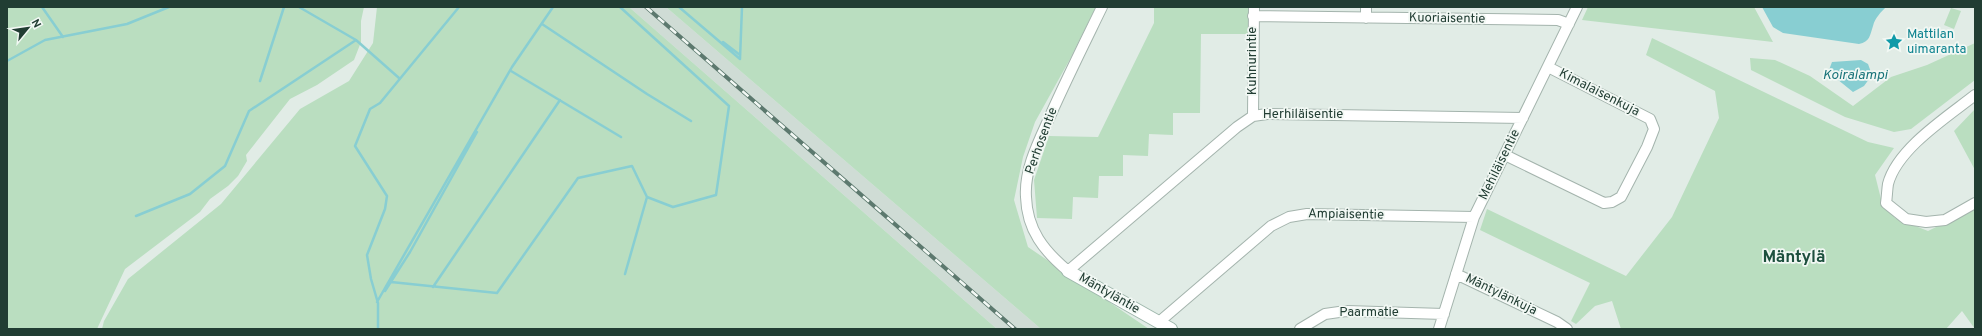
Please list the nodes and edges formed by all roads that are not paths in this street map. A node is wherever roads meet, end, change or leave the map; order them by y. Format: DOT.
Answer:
graph roads {
  1 [pos="1102,7"];
  2 [pos="1366,7"];
  3 [pos="1577,7"];
  4 [pos="1253,11"];
  5 [pos="1366,18"];
  6 [pos="1569,24"];
  7 [pos="1548,67"];
  8 [pos="1975,95"];
  9 [pos="1253,116"];
  10 [pos="1523,118"];
  11 [pos="1505,155"];
  12 [pos="1975,203"];
  13 [pos="1474,218"];
  14 [pos="1068,271"];
  15 [pos="1456,274"];
  16 [pos="1444,314"];
  17 [pos="1159,322"];
  18 [pos="1171,329"];
  19 [pos="1300,329"];
  20 [pos="1439,329"];
  21 [pos="1567,329"];
  1 -- 14 [label="street, Perhosentie"];
  2 -- 5 [label="street"];
  3 -- 6 [label="street, Mehiläisentie"];
  4 -- 5 [label="street, Kuoriaisentie"];
  4 -- 9 [label="street, Kuhnurintie"];
  5 -- 6 [label="street, Kuoriaisentie"];
  6 -- 7 [label="street, Mehiläisentie"];
  7 -- 10 [label="street, Mehiläisentie"];
  7 -- 11 [label="street, Kimalaisenkuja"];
  8 -- 12 [label="street"];
  9 -- 10 [label="street, Herhiläisentie"];
  9 -- 14 [label="street, Herhiläisentie"];
  10 -- 11 [label="street, Mehiläisentie"];
  11 -- 13 [label="street, Mehiläisentie"];
  13 -- 15 [label="street, Mehiläisentie"];
  13 -- 17 [label="street, Ampiaisentie"];
  14 -- 17 [label="street, Mäntyläntie"];
  15 -- 16 [label="street, Mehiläisentie"];
  15 -- 21 [label="street, Mäntylänkuja"];
  16 -- 19 [label="street, Paarmatie"];
  16 -- 20 [label="street, Mehiläisentie"];
  17 -- 18 [label="street, Mäntyläntie"];
}
